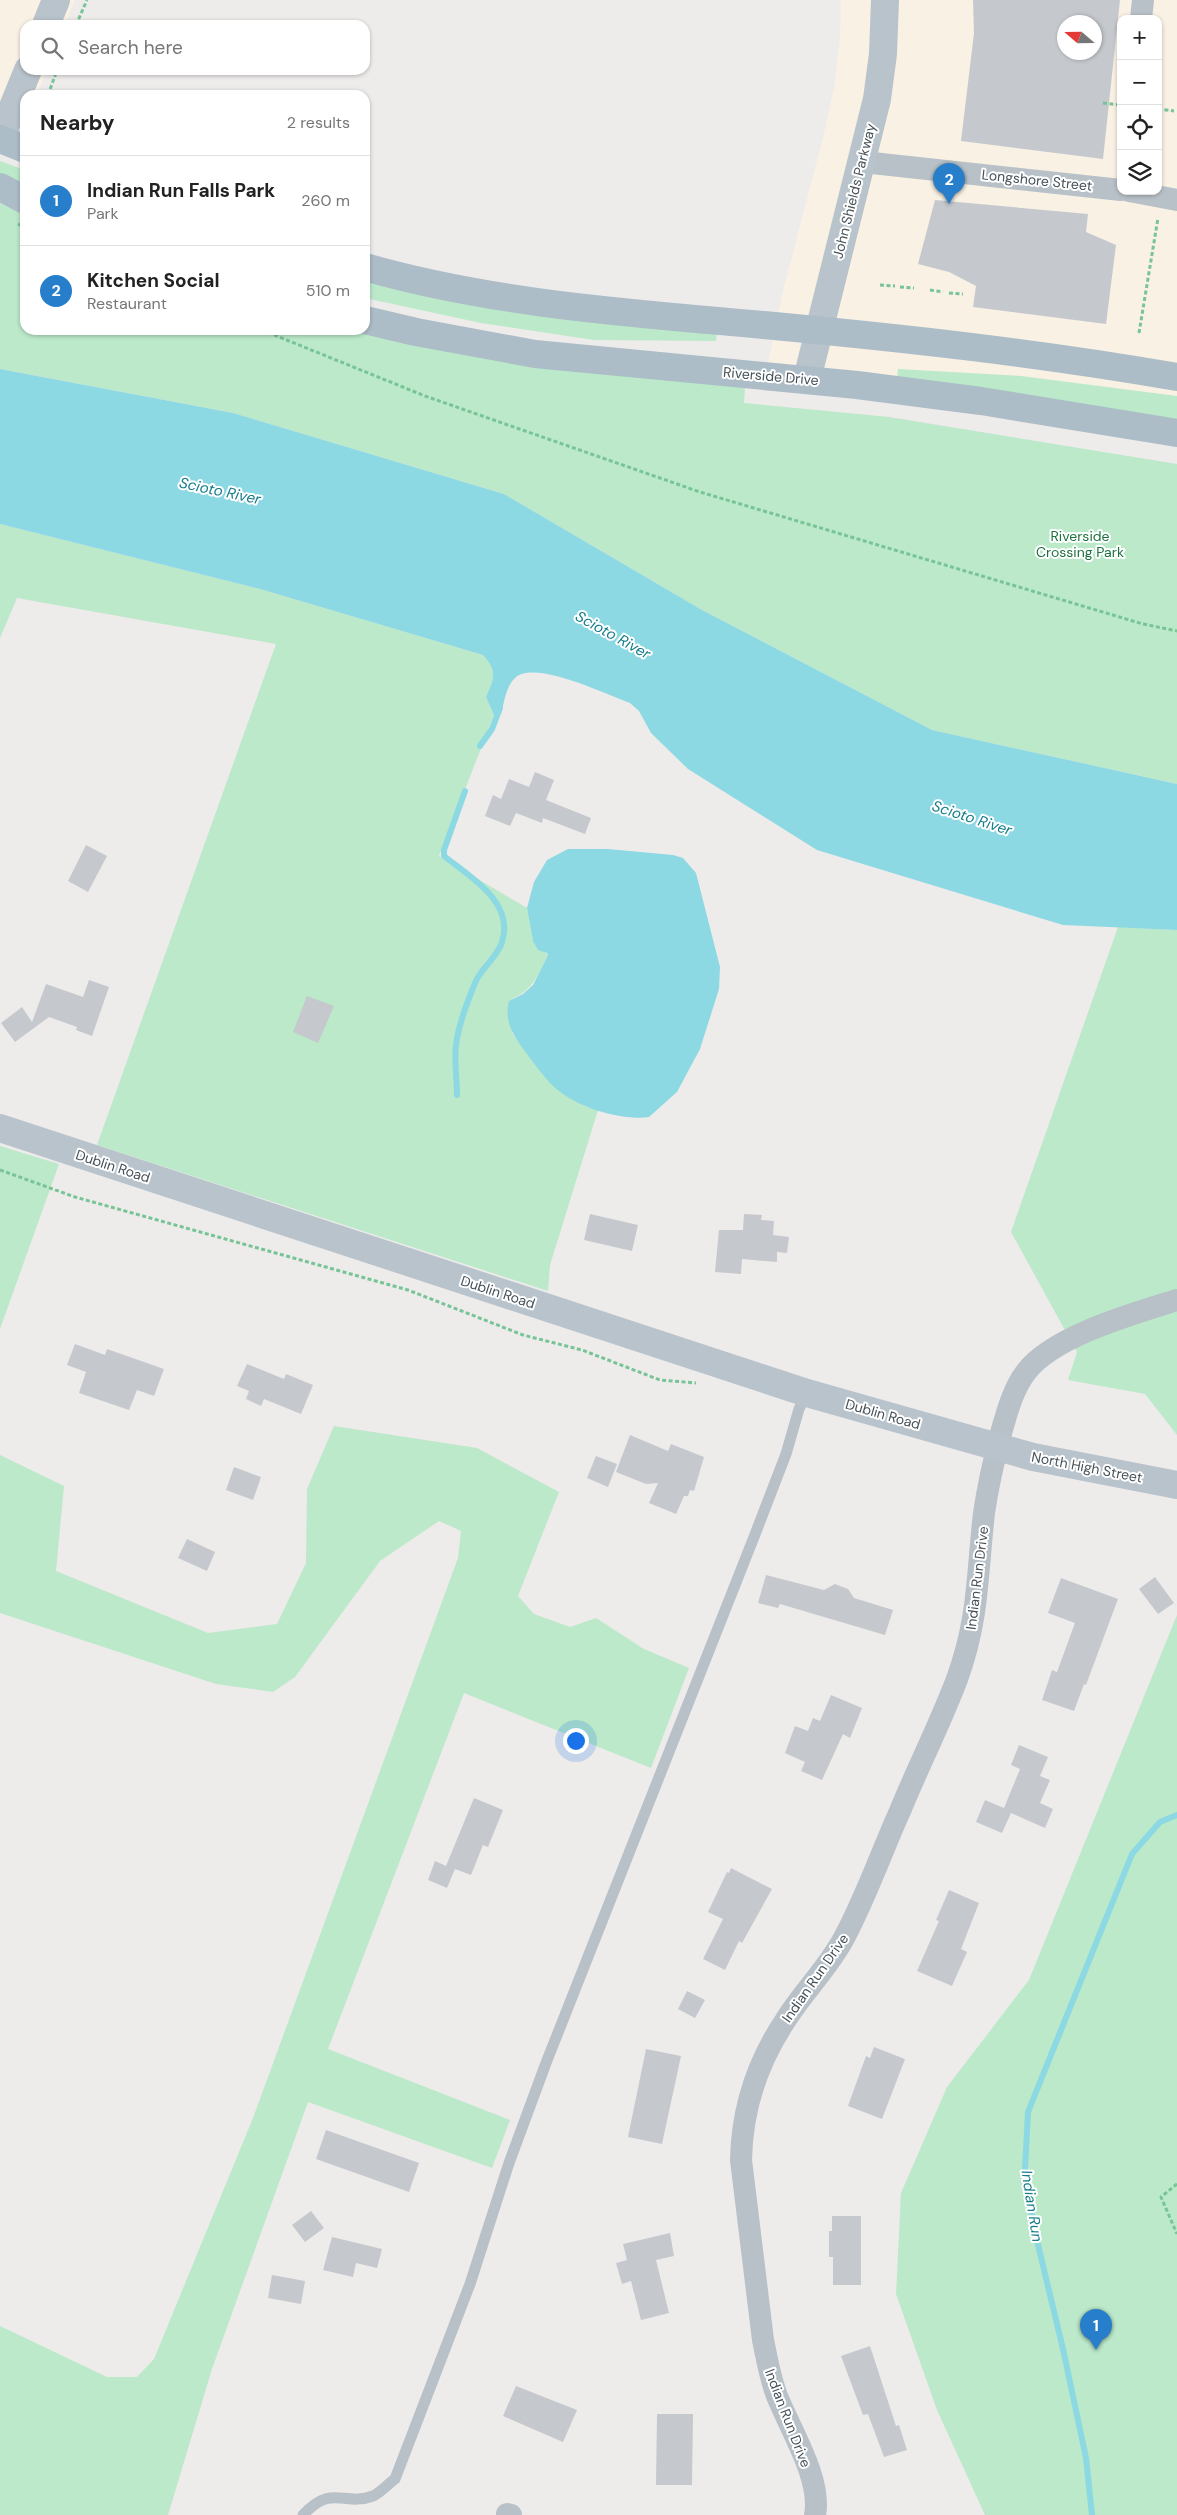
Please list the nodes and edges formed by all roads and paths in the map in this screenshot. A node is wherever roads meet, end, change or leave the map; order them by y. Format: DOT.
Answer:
graph roads {
  1 [pos="56,0"];
  2 [pos="87,0"];
  3 [pos="884,0"];
  4 [pos="1143,0"];
  5 [pos="1141,15"];
  6 [pos="48,20"];
  7 [pos="78,20"];
  8 [pos="26,75"];
  9 [pos="55,75"];
  10 [pos="50,90"];
  11 [pos="1103,103"];
  12 [pos="1117,105"];
  13 [pos="1162,110"];
  14 [pos="1174,111"];
  15 [pos="0,139"];
  16 [pos="20,147"];
  17 [pos="863,162"];
  18 [pos="0,187"];
  19 [pos="1117,187"];
  20 [pos="1156,195"];
  21 [pos="20,197"];
  22 [pos="1177,200"];
  23 [pos="1159,214"];
  24 [pos="370,268"];
  25 [pos="880,285"];
  26 [pos="895,286"];
  27 [pos="900,287"];
  28 [pos="914,288"];
  29 [pos="930,290"];
  30 [pos="943,292"];
  31 [pos="948,293"];
  32 [pos="963,294"];
  33 [pos="370,321"];
  34 [pos="819,330"];
  35 [pos="1139,333"];
  36 [pos="274,335"];
  37 [pos="1177,377"];
  38 [pos="808,379"];
  39 [pos="1177,433"];
  40 [pos="1177,631"];
  41 [pos="0,1128"];
  42 [pos="1177,1300"];
  43 [pos="807,1393"];
  44 [pos="997,1448"];
  45 [pos="1177,1485"];
  46 [pos="1177,2184"];
  47 [pos="1177,2234"];
  48 [pos="302,2515"];
  49 [pos="815,2515"];
  1 -- 6 [label="main road"];
  2 -- 7 [label="path"];
  3 -- 17 [label="main road, John Shields Parkway"];
  4 -- 5 [label="street"];
  8 -- 15 [label="main road"];
  9 -- 10 [label="path"];
  11 -- 12 [label="path"];
  13 -- 14 [label="path"];
  15 -- 16 [label="main road"];
  17 -- 19 [label="street, Longshore Street"];
  17 -- 34 [label="main road, John Shields Parkway"];
  18 -- 21 [label="main road"];
  20 -- 22 [label="street, Longshore Street"];
  23 -- 35 [label="path"];
  24 -- 34 [label="main road"];
  25 -- 26 [label="path"];
  27 -- 28 [label="path"];
  29 -- 30 [label="path"];
  31 -- 32 [label="path"];
  33 -- 38 [label="main road, Riverside Drive"];
  34 -- 37 [label="main road"];
  34 -- 38 [label="main road, John Shields Parkway"];
  36 -- 40 [label="path"];
  38 -- 39 [label="main road, Riverside Drive"];
  41 -- 43 [label="main road, Dublin Road"];
  42 -- 44 [label="street, Indian Run Drive"];
  43 -- 44 [label="main road, Dublin Road"];
  43 -- 48 [label="lane"];
  44 -- 45 [label="main road, North High Street"];
  44 -- 49 [label="street, Indian Run Drive"];
  46 -- 47 [label="path"];
}
